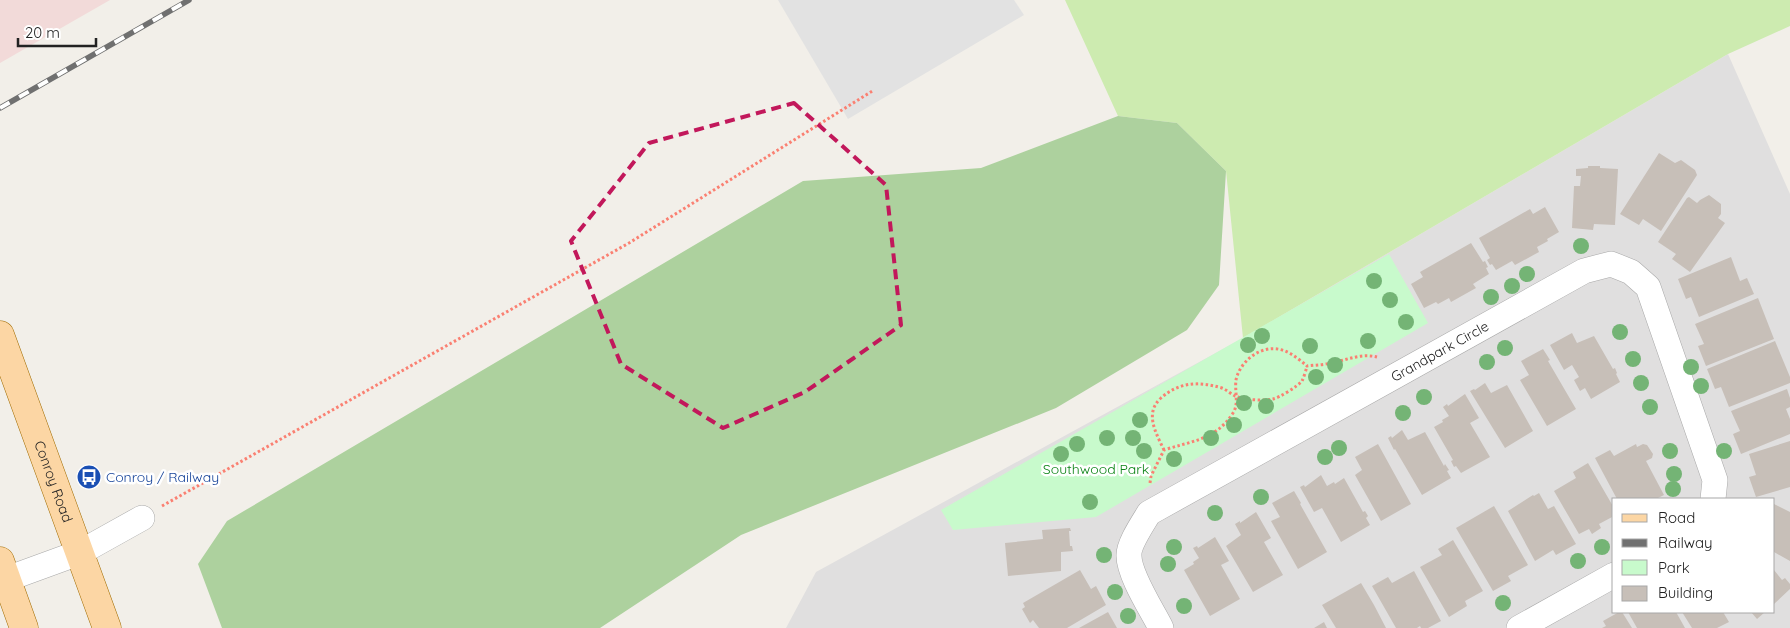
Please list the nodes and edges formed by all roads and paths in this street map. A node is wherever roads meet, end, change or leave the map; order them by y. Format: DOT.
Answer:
graph roads {
  1 [pos="874,90"];
  2 [pos="0,335"];
  3 [pos="1307,366"];
  4 [pos="1400,374"];
  5 [pos="1236,397"];
  6 [pos="1164,450"];
  7 [pos="1713,498"];
  8 [pos="1149,513"];
  9 [pos="142,518"];
  10 [pos="81,552"];
  11 [pos="3,570"];
  12 [pos="1612,576"];
  13 [pos="24,628"];
  14 [pos="107,628"];
  15 [pos="1161,628"];
  16 [pos="1519,628"];
  1 -- 9 [label="path"];
  2 -- 10 [label="main road, Conroy Road"];
  3 -- 4 [label="path"];
  3 -- 5 [label="path"];
  3 -- 5 [label="path"];
  4 -- 7 [label="street, Grandpark Circle"];
  4 -- 8 [label="street, Grandpark Circle"];
  5 -- 6 [label="path"];
  5 -- 6 [label="path"];
  6 -- 8 [label="path"];
  8 -- 15 [label="street"];
  9 -- 10 [label="street"];
  10 -- 11 [label="street"];
  10 -- 14 [label="main road, Conroy Road"];
  11 -- 13 [label="main road"];
  12 -- 16 [label="street"];
}
